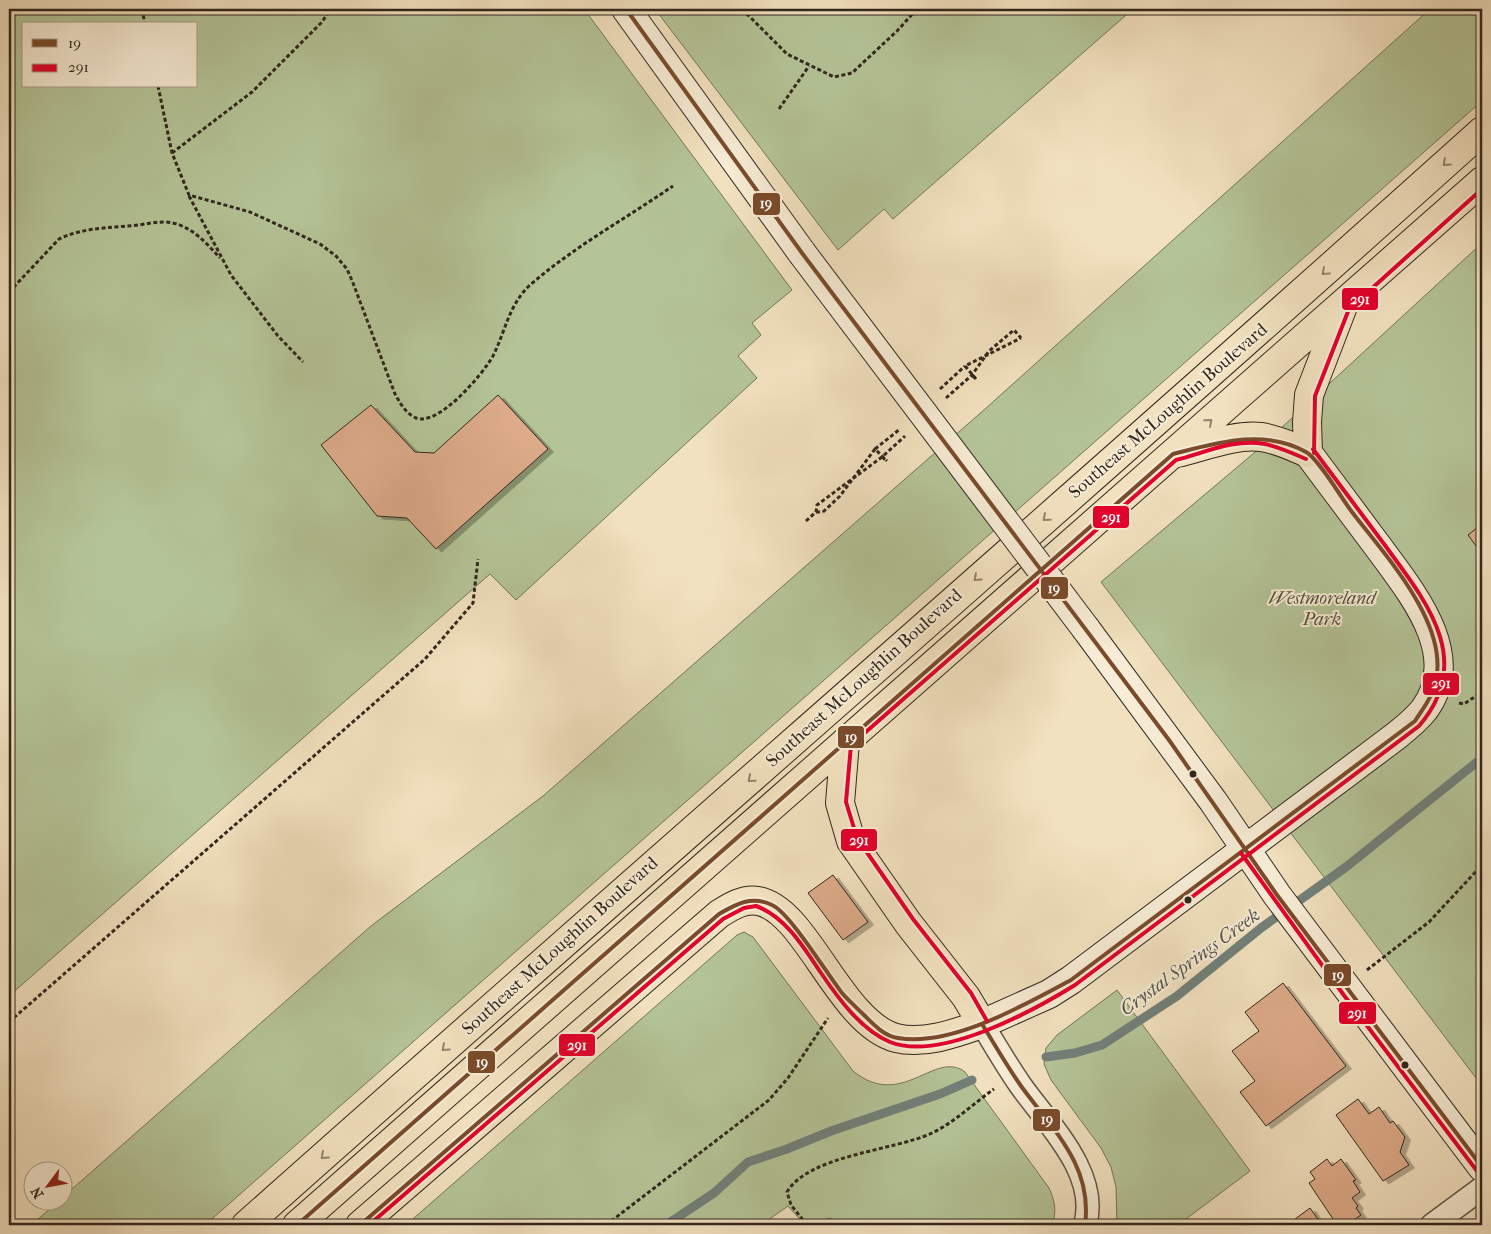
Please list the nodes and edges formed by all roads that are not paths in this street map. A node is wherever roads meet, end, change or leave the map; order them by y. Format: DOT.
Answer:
graph roads {
  1 [pos="626,9"];
  2 [pos="1482,131"];
  3 [pos="1482,181"];
  4 [pos="1344,305"];
  5 [pos="1308,453"];
  6 [pos="1173,454"];
  7 [pos="845,742"];
  8 [pos="1246,849"];
  9 [pos="982,1024"];
  10 [pos="1482,1167"];
  11 [pos="1482,1188"];
  12 [pos="246,1225"];
  13 [pos="297,1225"];
  14 [pos="360,1225"];
  15 [pos="1085,1225"];
  16 [pos="1432,1225"];
  1 -- 8 [label="main road, bridge"];
  2 -- 12 [label="highway, Southeast McLoughlin Boulevard, one-way"];
  3 -- 4 [label="highway, Southeast McLoughlin Boulevard"];
  4 -- 5 [label="highway"];
  6 -- 4 [label="highway, Southeast McLoughlin Boulevard, one-way"];
  5 -- 6 [label="highway"];
  5 -- 8 [label="main road"];
  6 -- 7 [label="highway, Southeast McLoughlin Boulevard"];
  7 -- 9 [label="highway"];
  7 -- 13 [label="highway, Southeast McLoughlin Boulevard"];
  8 -- 9 [label="main road"];
  8 -- 10 [label="main road"];
  9 -- 14 [label="highway"];
  9 -- 15 [label="street"];
  11 -- 16 [label="street"];
}
